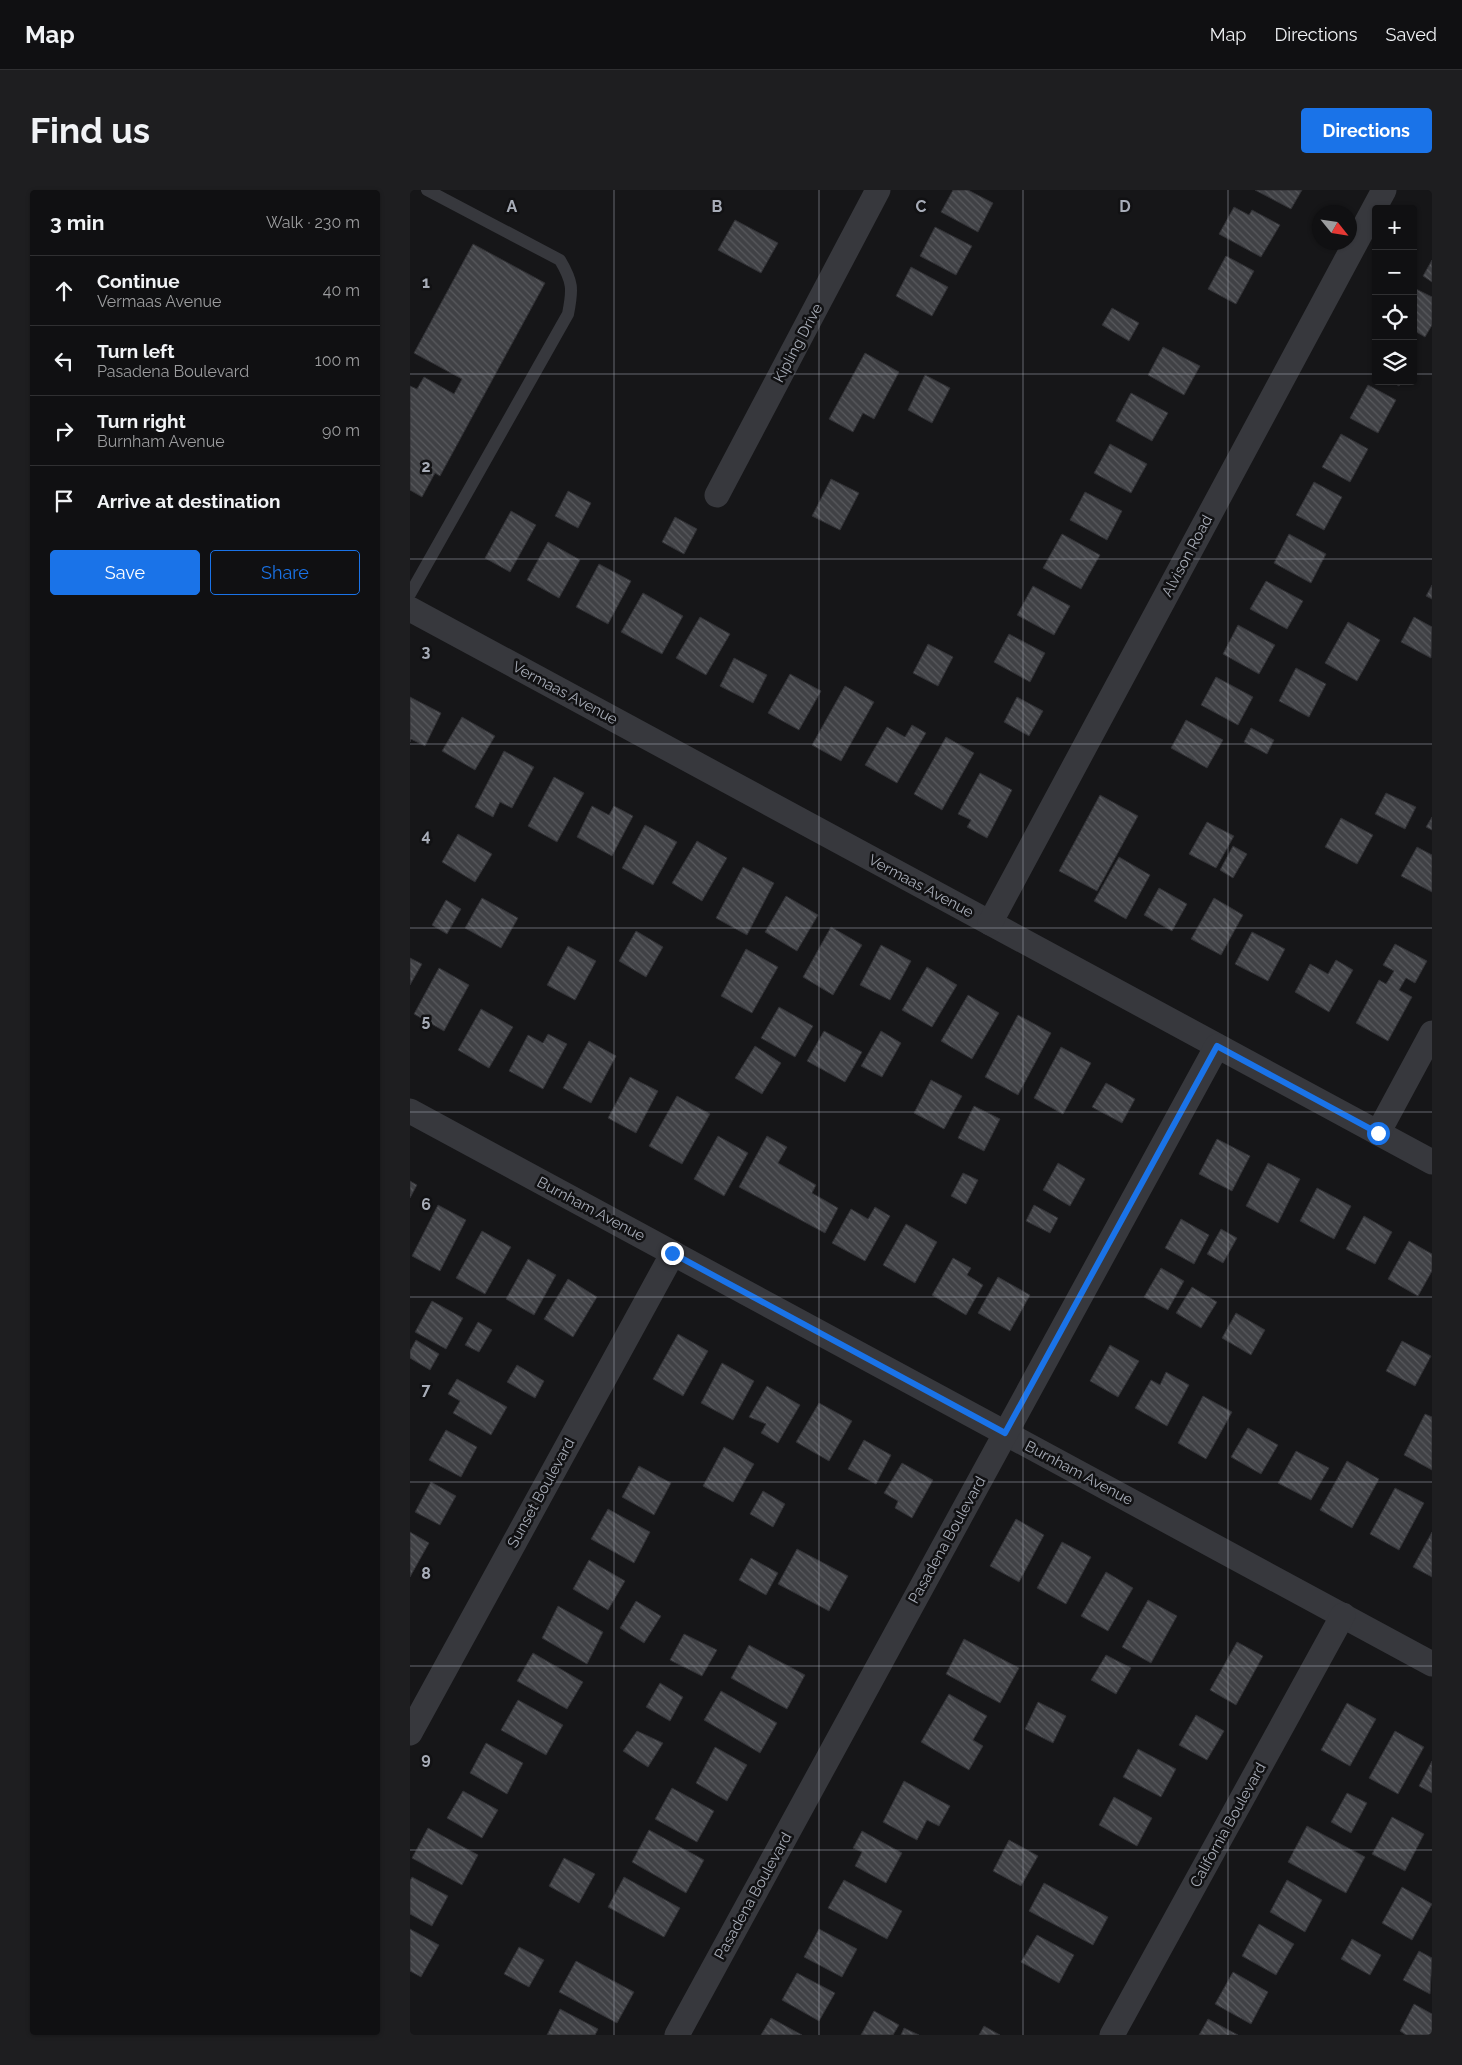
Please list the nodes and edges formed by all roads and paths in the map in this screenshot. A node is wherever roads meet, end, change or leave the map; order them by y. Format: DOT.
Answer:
graph roads {
  1 [pos="427,190"];
  2 [pos="878,190"];
  3 [pos="1384,190"];
  4 [pos="717,495"];
  5 [pos="410,594"];
  6 [pos="410,609"];
  7 [pos="990,923"];
  8 [pos="1432,1033"];
  9 [pos="1217,1046"];
  10 [pos="410,1111"];
  11 [pos="1378,1133"];
  12 [pos="1432,1162"];
  13 [pos="672,1253"];
  14 [pos="1005,1433"];
  15 [pos="1343,1615"];
  16 [pos="1432,1664"];
  17 [pos="410,1733"];
  18 [pos="678,2035"];
  19 [pos="1112,2035"];
  1 -- 5 [label="lane"];
  2 -- 4 [label="street, Kipling Drive"];
  3 -- 7 [label="street, Alvison Road"];
  6 -- 7 [label="street, Vermaas Avenue"];
  7 -- 9 [label="street, Vermaas Avenue"];
  8 -- 11 [label="street"];
  9 -- 11 [label="street, Vermaas Avenue"];
  9 -- 14 [label="street, Pasadena Boulevard"];
  10 -- 13 [label="street, Burnham Avenue"];
  11 -- 12 [label="street, Vermaas Avenue"];
  13 -- 14 [label="street, Burnham Avenue"];
  13 -- 17 [label="street, Sunset Boulevard"];
  14 -- 15 [label="street, Burnham Avenue"];
  14 -- 18 [label="street, Pasadena Boulevard"];
  15 -- 16 [label="street, Burnham Avenue"];
  15 -- 19 [label="street, California Boulevard"];
}
